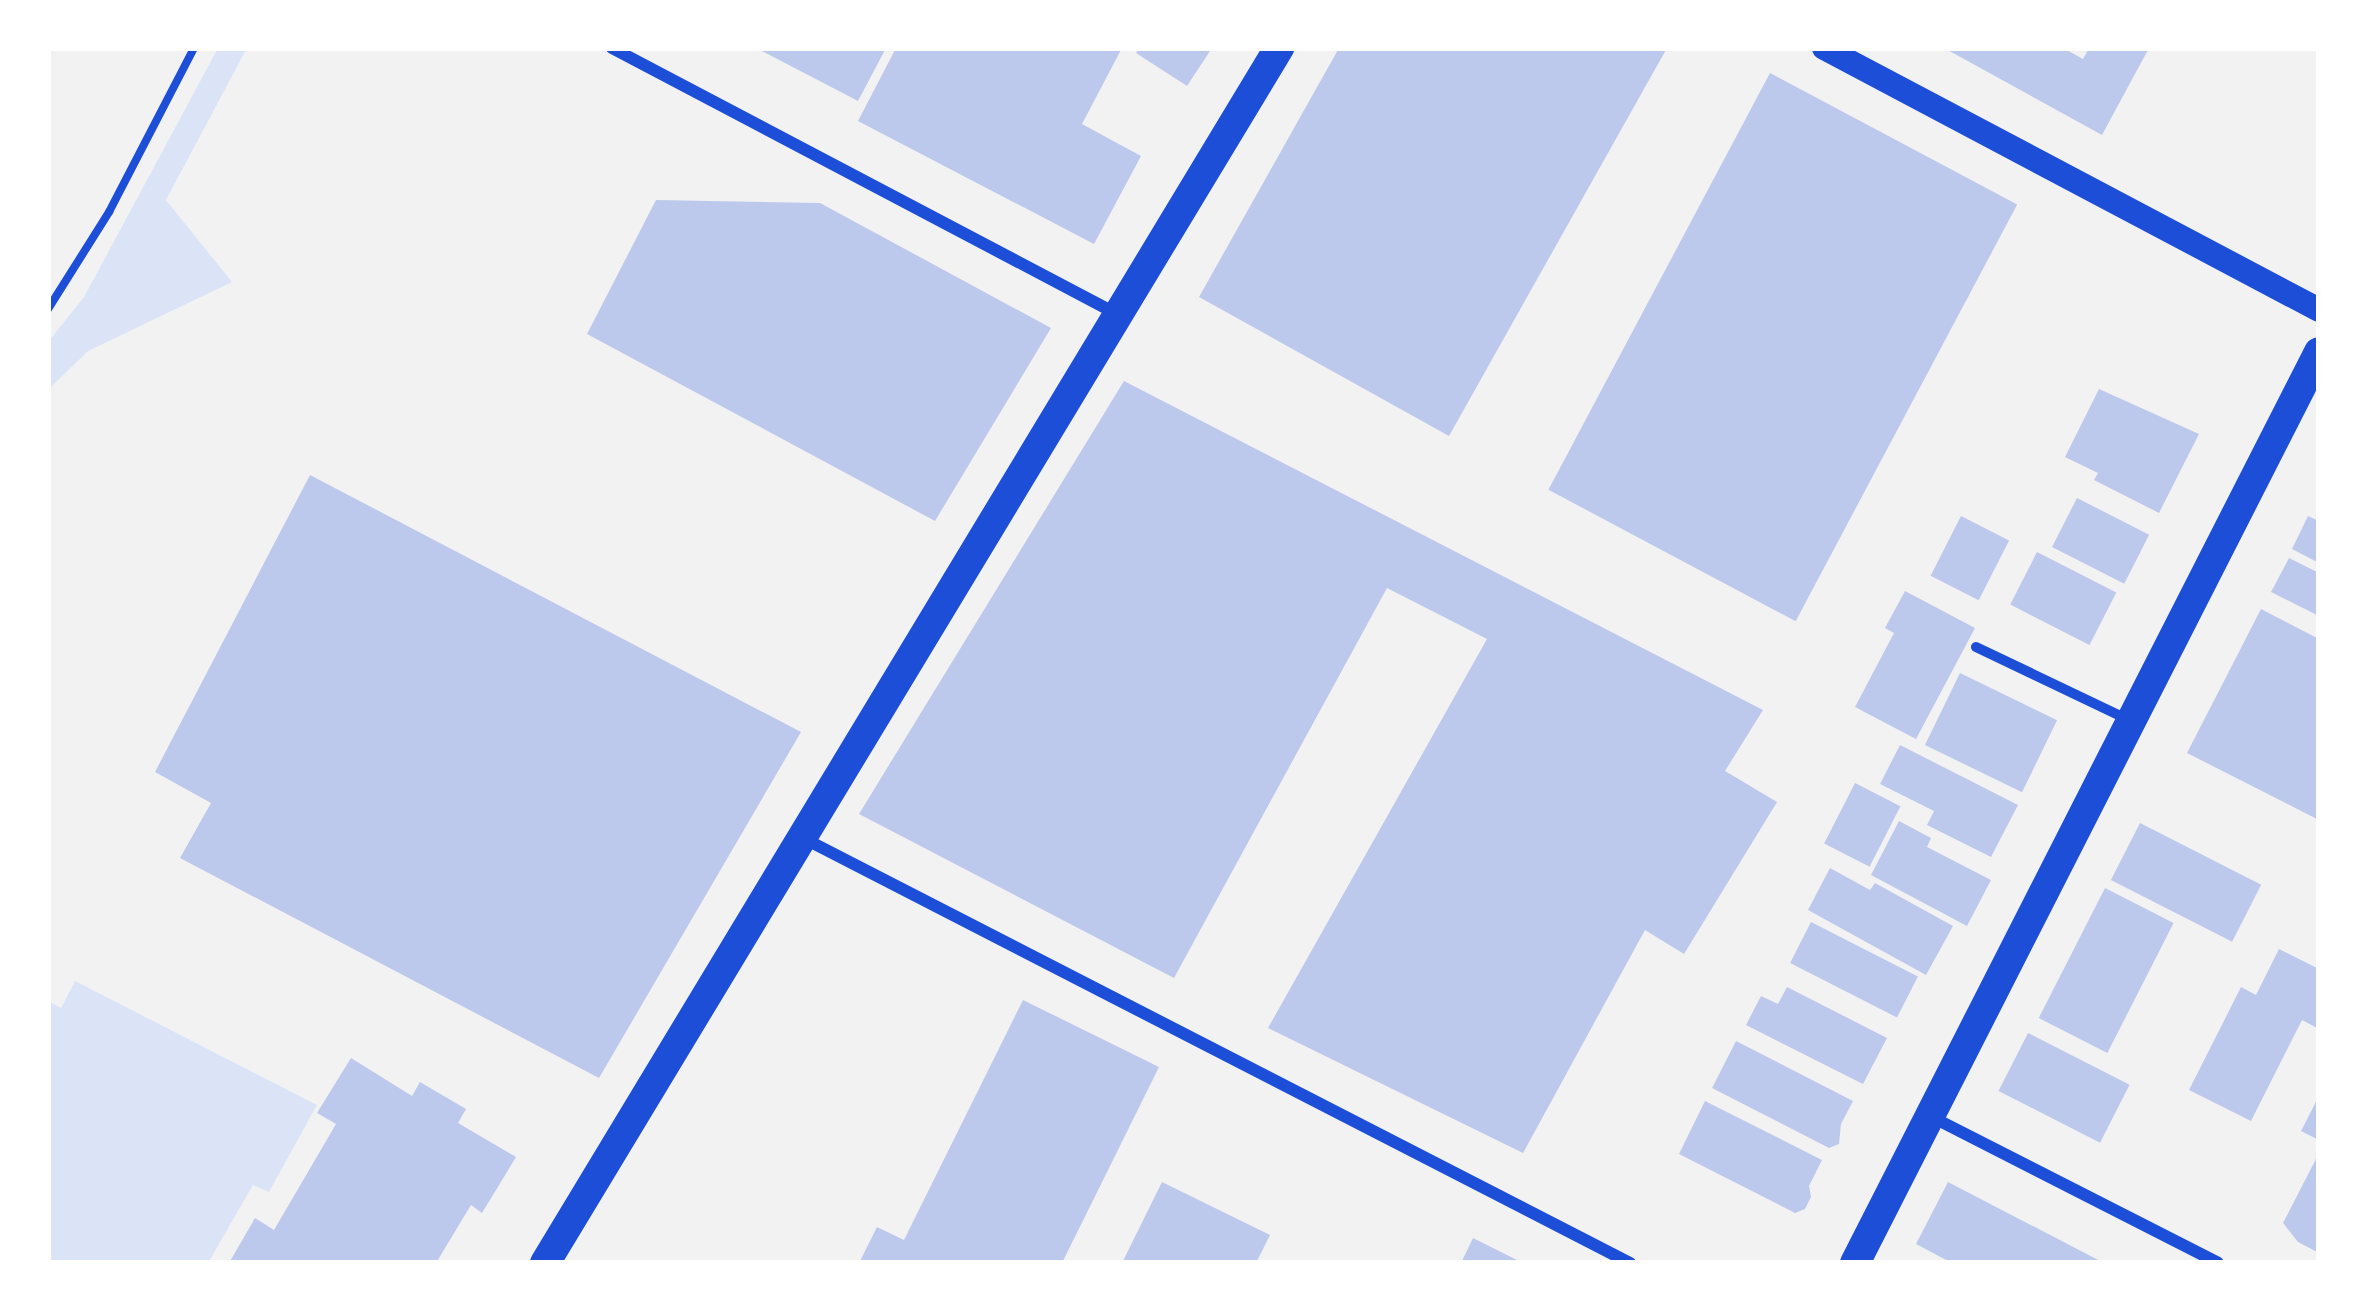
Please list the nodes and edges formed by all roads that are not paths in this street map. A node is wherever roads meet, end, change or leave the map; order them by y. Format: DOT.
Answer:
graph roads {
  1 [pos="612,48"];
  2 [pos="1279,48"];
  3 [pos="1824,48"];
  4 [pos="2319,310"];
  5 [pos="1118,315"];
  6 [pos="2319,352"];
  7 [pos="1976,647"];
  8 [pos="2132,722"];
  9 [pos="802,838"];
  10 [pos="1930,1116"];
  11 [pos="545,1263"];
  12 [pos="1630,1263"];
  13 [pos="1856,1263"];
  14 [pos="2218,1263"];
  1 -- 5 [label="street"];
  2 -- 5 [label="main road"];
  3 -- 4 [label="main road"];
  5 -- 9 [label="main road"];
  6 -- 8 [label="main road"];
  7 -- 8 [label="street"];
  8 -- 10 [label="main road"];
  9 -- 11 [label="main road"];
  9 -- 12 [label="street"];
  10 -- 13 [label="main road"];
  10 -- 14 [label="street"];
}
